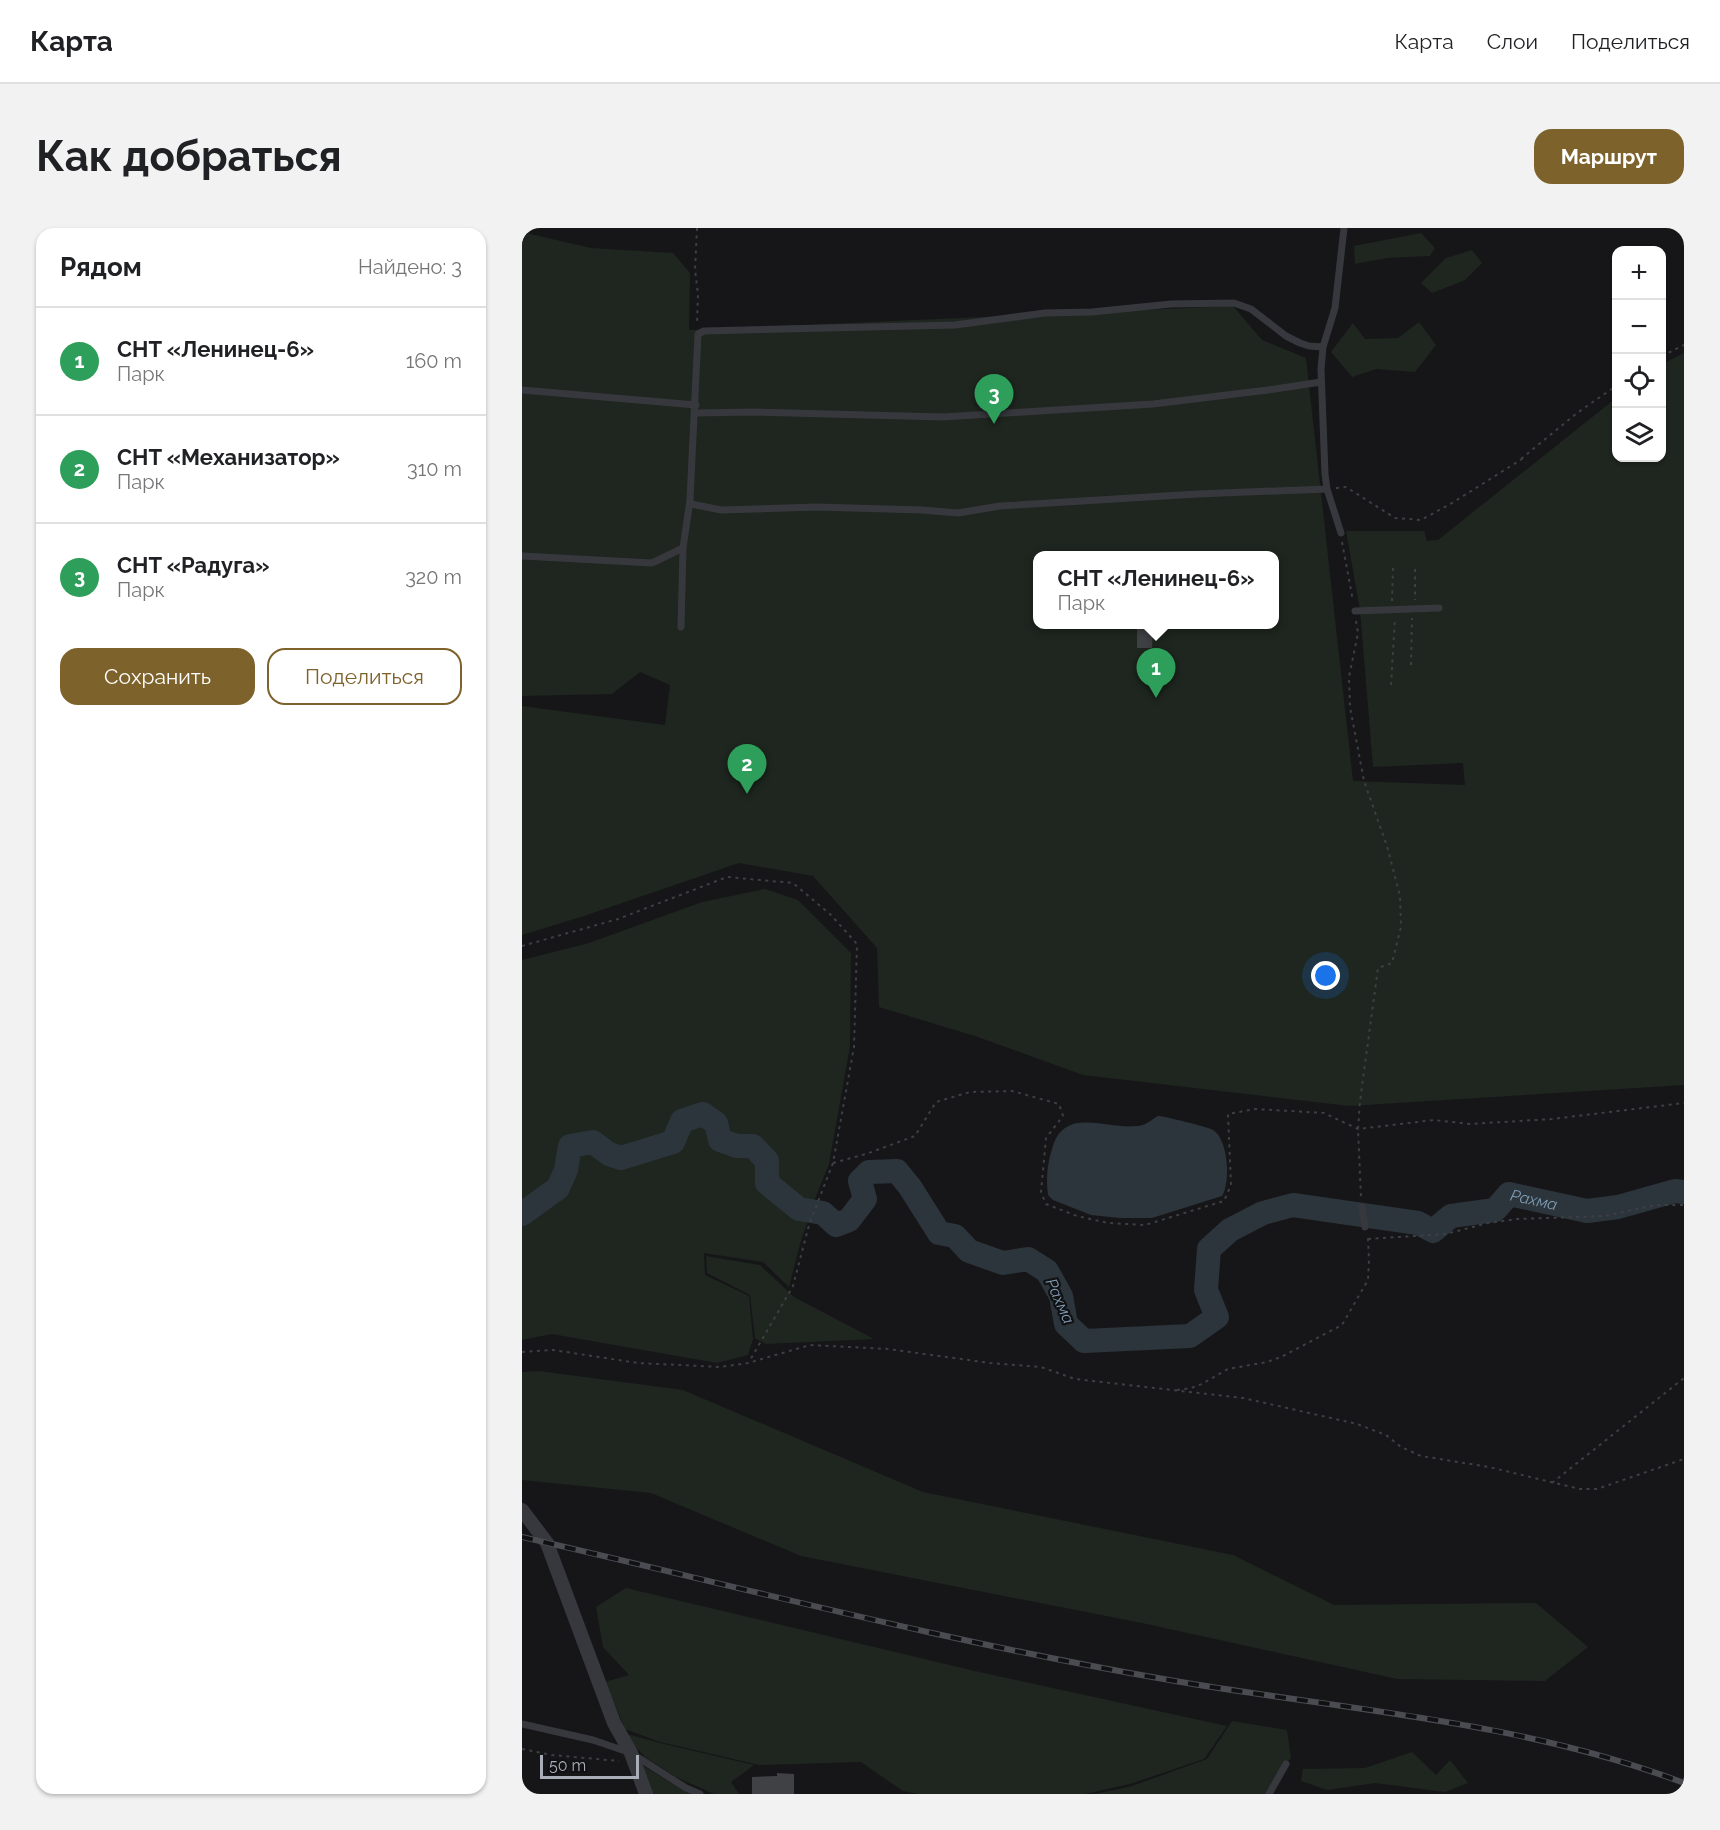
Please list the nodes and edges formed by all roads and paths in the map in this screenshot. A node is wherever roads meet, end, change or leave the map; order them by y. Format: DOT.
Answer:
graph roads {
  1 [pos="697,228"];
  2 [pos="1344,228"];
  3 [pos="698,334"];
  4 [pos="1684,345"];
  5 [pos="1323,346"];
  6 [pos="1666,354"];
  7 [pos="1321,382"];
  8 [pos="1612,389"];
  9 [pos="522,390"];
  10 [pos="695,409"];
  11 [pos="1518,462"];
  12 [pos="1526,463"];
  13 [pos="1327,489"];
  14 [pos="690,499"];
  15 [pos="1341,533"];
  16 [pos="683,548"];
  17 [pos="522,556"];
  18 [pos="1392,568"];
  19 [pos="1414,569"];
  20 [pos="1439,608"];
  21 [pos="1394,609"];
  22 [pos="1413,609"];
  23 [pos="1355,611"];
  24 [pos="681,627"];
  25 [pos="1411,665"];
  26 [pos="1391,685"];
  27 [pos="522,946"];
  28 [pos="1684,1103"];
  29 [pos="1358,1129"];
  30 [pos="833,1163"];
  31 [pos="1684,1205"];
  32 [pos="1362,1207"];
  33 [pos="1365,1227"];
  34 [pos="1368,1239"];
  35 [pos="522,1352"];
  36 [pos="748,1363"];
  37 [pos="1684,1378"];
  38 [pos="1171,1390"];
  39 [pos="1684,1459"];
  40 [pos="1552,1483"];
  41 [pos="522,1510"];
  42 [pos="522,1724"];
  43 [pos="522,1749"];
  44 [pos="631,1753"];
  45 [pos="1286,1764"];
  46 [pos="646,1794"];
  47 [pos="700,1794"];
  48 [pos="1269,1794"];
  1 -- 3 [label="path"];
  2 -- 5 [label="lane"];
  3 -- 5 [label="lane"];
  3 -- 10 [label="lane"];
  4 -- 6 [label="path"];
  5 -- 7 [label="lane"];
  7 -- 10 [label="lane"];
  7 -- 13 [label="lane"];
  8 -- 11 [label="path"];
  9 -- 10 [label="lane"];
  10 -- 14 [label="lane"];
  11 -- 12 [label="path"];
  11 -- 13 [label="path"];
  13 -- 14 [label="lane"];
  13 -- 15 [label="lane"];
  14 -- 16 [label="lane"];
  15 -- 23 [label="path"];
  16 -- 17 [label="lane"];
  16 -- 24 [label="lane"];
  18 -- 21 [label="path"];
  19 -- 22 [label="path"];
  20 -- 22 [label="lane"];
  21 -- 22 [label="lane"];
  21 -- 23 [label="lane"];
  21 -- 26 [label="path"];
  22 -- 25 [label="path"];
  23 -- 29 [label="path"];
  27 -- 30 [label="path"];
  28 -- 29 [label="path"];
  29 -- 30 [label="path"];
  29 -- 32 [label="path"];
  30 -- 36 [label="path"];
  31 -- 34 [label="path"];
  32 -- 33 [label="lane"];
  33 -- 34 [label="path"];
  34 -- 38 [label="path"];
  35 -- 36 [label="path"];
  36 -- 38 [label="path"];
  37 -- 40 [label="path"];
  38 -- 40 [label="path"];
  39 -- 40 [label="path"];
  41 -- 44 [label="street"];
  42 -- 44 [label="lane"];
  43 -- 44 [label="path"];
  44 -- 46 [label="street"];
  44 -- 47 [label="lane"];
  45 -- 48 [label="lane"];
}
